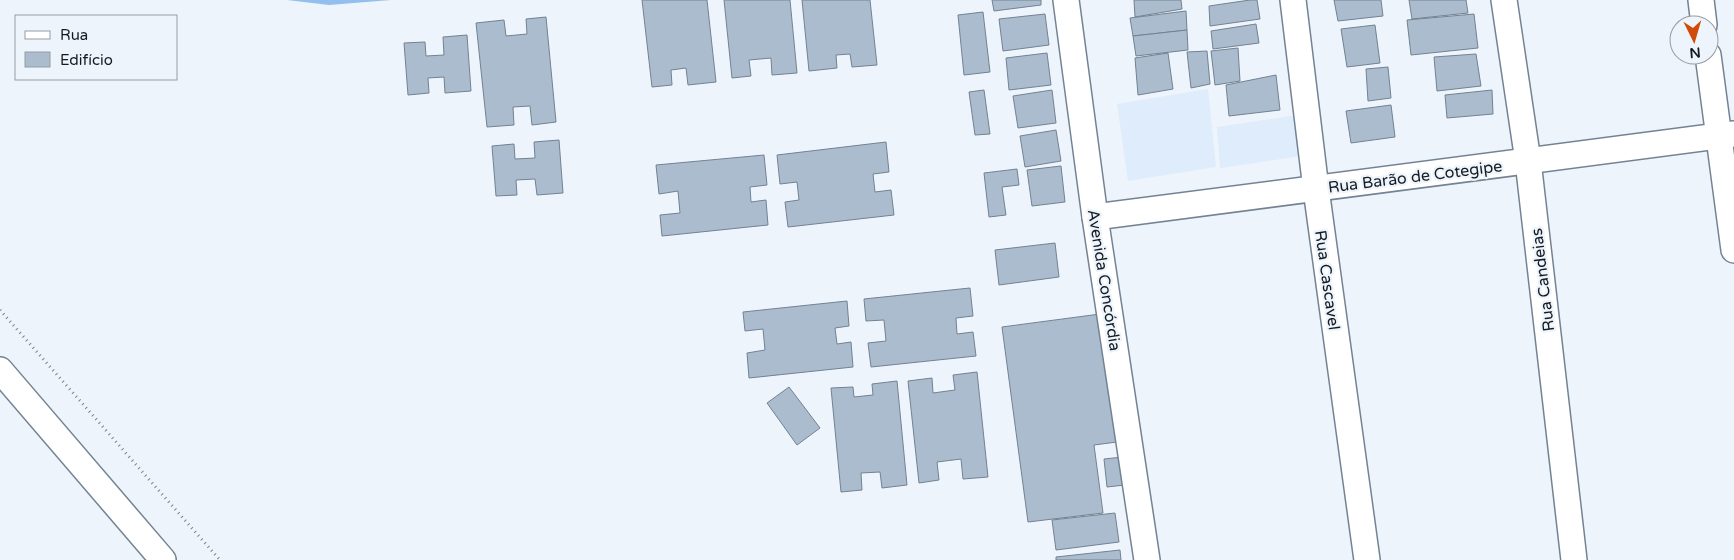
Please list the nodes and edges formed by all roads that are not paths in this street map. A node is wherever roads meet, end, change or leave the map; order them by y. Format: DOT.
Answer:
graph roads {
  1 [pos="1066,0"];
  2 [pos="1293,0"];
  3 [pos="1504,0"];
  4 [pos="1701,0"];
  5 [pos="1703,15"];
  6 [pos="1710,65"];
  7 [pos="1727,135"];
  8 [pos="1528,161"];
  9 [pos="1316,188"];
  10 [pos="1095,218"];
  11 [pos="1734,250"];
  12 [pos="0,370"];
  13 [pos="163,560"];
  14 [pos="1147,560"];
  15 [pos="1367,560"];
  16 [pos="1574,560"];
  1 -- 10 [label="street, Avenida Concórdia"];
  2 -- 9 [label="street, Rua Cascavel"];
  3 -- 8 [label="street, Rua Candeias"];
  4 -- 5 [label="street"];
  6 -- 7 [label="street"];
  7 -- 8 [label="street, Rua Barão de Cotegipe"];
  7 -- 11 [label="street"];
  8 -- 9 [label="street, Rua Barão de Cotegipe"];
  8 -- 16 [label="street, Rua Candeias"];
  9 -- 10 [label="street, Rua Barão de Cotegipe"];
  9 -- 15 [label="street, Rua Cascavel"];
  10 -- 14 [label="street, Avenida Concórdia"];
  12 -- 13 [label="street"];
}
